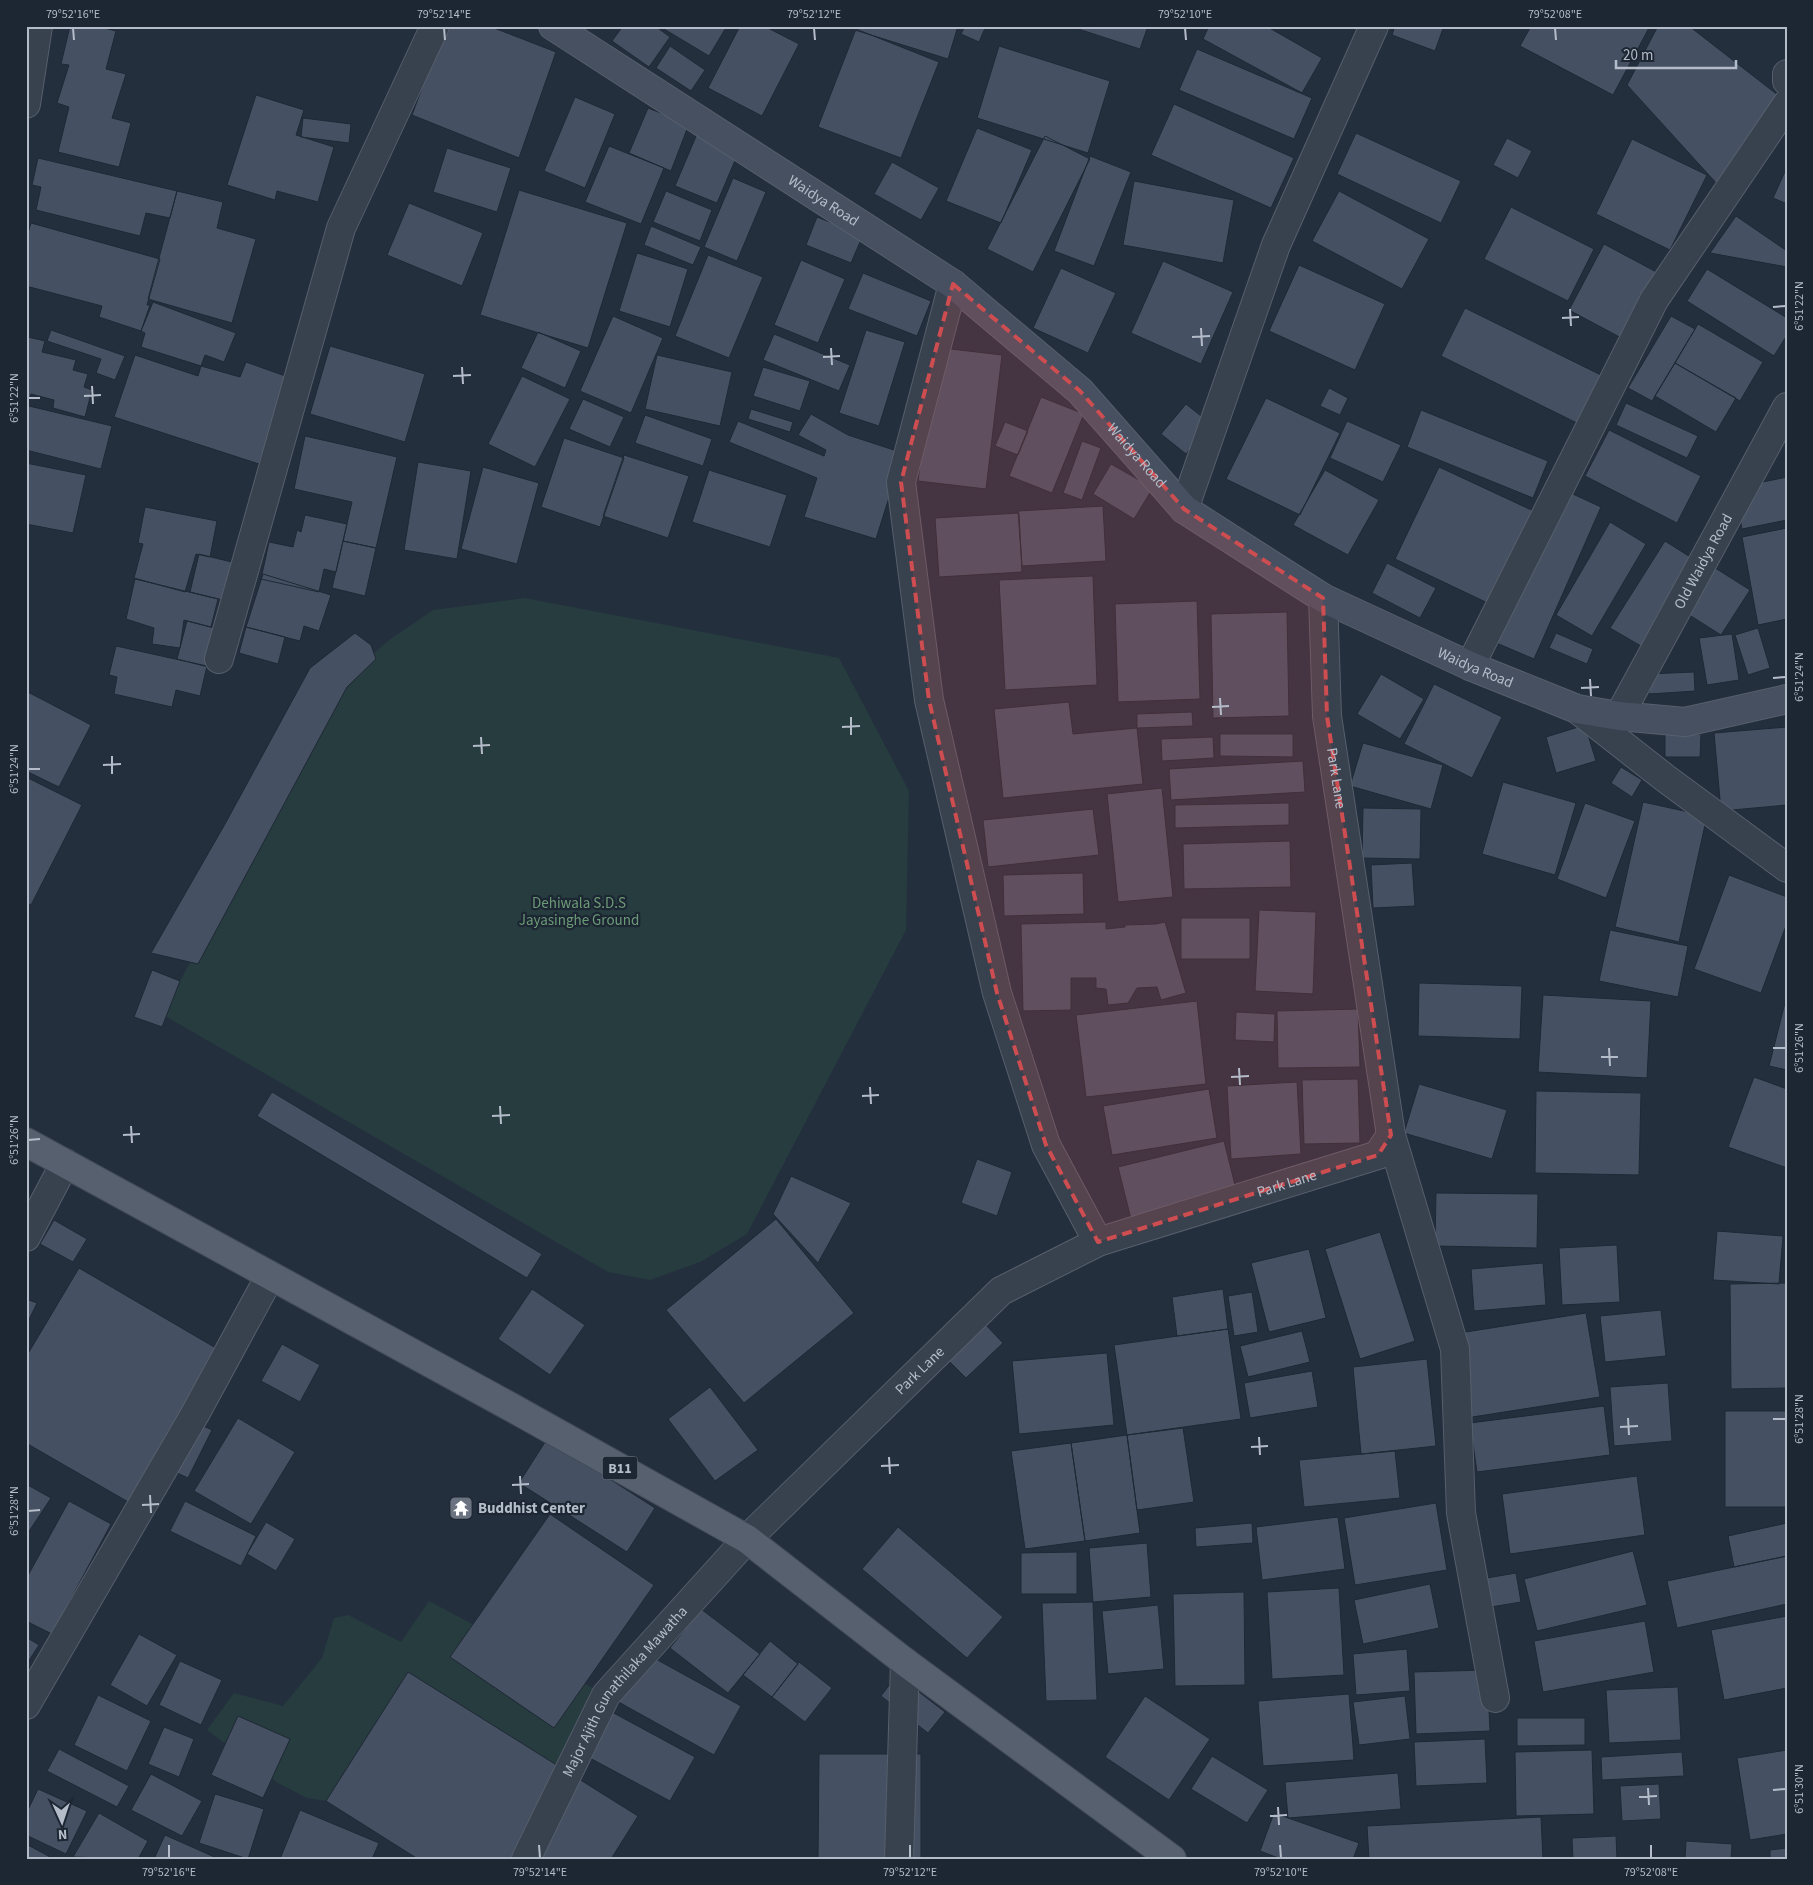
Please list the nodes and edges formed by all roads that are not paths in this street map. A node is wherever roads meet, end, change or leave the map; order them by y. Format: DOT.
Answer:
graph roads {
  1 [pos="38,26"];
  2 [pos="435,26"];
  3 [pos="553,26"];
  4 [pos="1374,26"];
  5 [pos="1787,74"];
  6 [pos="1787,81"];
  7 [pos="26,104"];
  8 [pos="1787,104"];
  9 [pos="953,284"];
  10 [pos="1787,407"];
  11 [pos="1184,509"];
  12 [pos="1322,598"];
  13 [pos="219,659"];
  14 [pos="1470,666"];
  15 [pos="1787,699"];
  16 [pos="1577,709"];
  17 [pos="1619,716"];
  18 [pos="1787,868"];
  19 [pos="1391,1135"];
  20 [pos="26,1142"];
  21 [pos="65,1163"];
  22 [pos="26,1237"];
  23 [pos="1098,1242"];
  24 [pos="270,1276"];
  25 [pos="747,1538"];
  26 [pos="906,1662"];
  27 [pos="1495,1698"];
  28 [pos="26,1705"];
  29 [pos="526,1859"];
  30 [pos="899,1859"];
  31 [pos="1172,1859"];
  1 -- 7 [label="street"];
  2 -- 13 [label="street"];
  3 -- 9 [label="street, Waidya Road"];
  4 -- 11 [label="street"];
  5 -- 6 [label="street"];
  8 -- 14 [label="street"];
  9 -- 11 [label="street, Waidya Road"];
  9 -- 23 [label="street"];
  10 -- 17 [label="street, Old Waidya Road"];
  11 -- 12 [label="street, Waidya Road"];
  12 -- 14 [label="street, Waidya Road"];
  12 -- 19 [label="street, Park Lane"];
  14 -- 16 [label="street, Waidya Road"];
  15 -- 17 [label="street, Waidya Road"];
  16 -- 17 [label="street, Waidya Road"];
  16 -- 18 [label="street"];
  19 -- 23 [label="street, Park Lane"];
  19 -- 27 [label="street"];
  20 -- 21 [label="main road, B11"];
  21 -- 22 [label="street"];
  21 -- 24 [label="main road, B11"];
  23 -- 25 [label="street, Park Lane"];
  24 -- 25 [label="main road, B11"];
  24 -- 28 [label="street"];
  25 -- 26 [label="main road, B11"];
  25 -- 29 [label="street, Major Ajith Gunathilaka Mawatha"];
  26 -- 30 [label="street"];
  26 -- 31 [label="main road, B11"];
}
